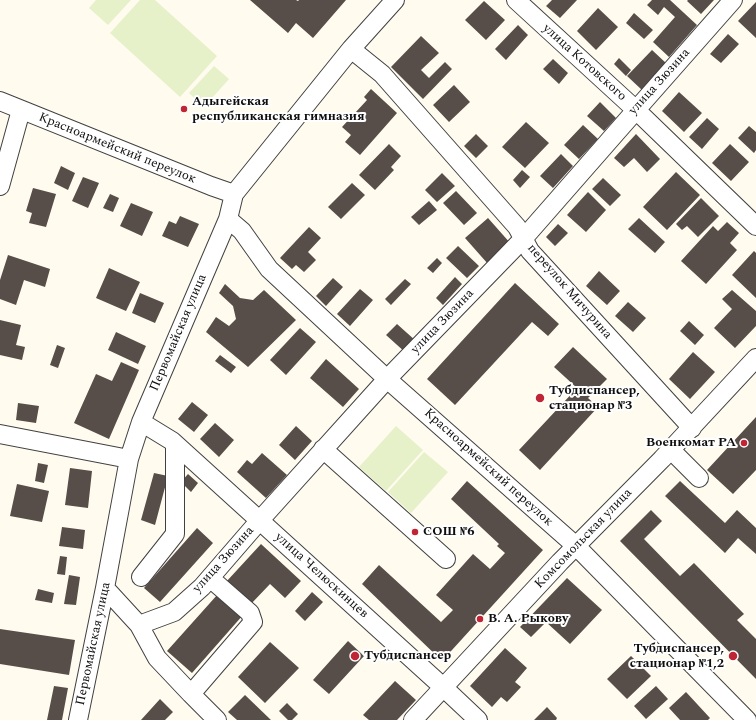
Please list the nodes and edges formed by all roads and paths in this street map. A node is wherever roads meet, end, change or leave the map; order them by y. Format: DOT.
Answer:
graph roads {
  1 [pos="395,0"];
  2 [pos="516,0"];
  3 [pos="733,0"];
  4 [pos="350,49"];
  5 [pos="0,101"];
  6 [pos="21,110"];
  7 [pos="636,110"];
  8 [pos="0,186"];
  9 [pos="234,194"];
  10 [pos="228,219"];
  11 [pos="756,226"];
  12 [pos="524,239"];
  13 [pos="756,358"];
  14 [pos="387,379"];
  15 [pos="141,422"];
  16 [pos="692,428"];
  17 [pos="0,434"];
  18 [pos="175,444"];
  19 [pos="323,450"];
  20 [pos="671,450"];
  21 [pos="129,459"];
  22 [pos="699,478"];
  23 [pos="260,520"];
  24 [pos="576,546"];
  25 [pos="446,559"];
  26 [pos="141,577"];
  27 [pos="210,578"];
  28 [pos="105,588"];
  29 [pos="139,624"];
  30 [pos="443,687"];
  31 [pos="191,694"];
  32 [pos="78,720"];
  33 [pos="217,720"];
  34 [pos="413,720"];
  35 [pos="478,720"];
  36 [pos="747,720"];
  1 -- 4 [label="street, Первомайская улица"];
  2 -- 7 [label="street, улица Котовского"];
  3 -- 7 [label="street, улица Зюзина"];
  4 -- 9 [label="street, Первомайская улица"];
  4 -- 12 [label="street, переулок Мичурина"];
  5 -- 6 [label="street, Красноармейский переулок"];
  6 -- 8 [label="street"];
  6 -- 9 [label="street, Красноармейский переулок"];
  7 -- 11 [label="street, улица Котовского"];
  7 -- 12 [label="street, улица Зюзина"];
  9 -- 10 [label="street, Первомайская улица"];
  10 -- 14 [label="street, Красноармейский переулок"];
  10 -- 15 [label="street, Первомайская улица"];
  12 -- 14 [label="street, улица Зюзина"];
  12 -- 16 [label="street, переулок Мичурина"];
  13 -- 16 [label="street, Комсомольская улица"];
  14 -- 19 [label="street, улица Зюзина"];
  14 -- 24 [label="street, Красноармейский переулок"];
  15 -- 18 [label="street, улица Челюскинцев"];
  15 -- 21 [label="street, Первомайская улица"];
  16 -- 20 [label="street, Комсомольская улица"];
  17 -- 21 [label="street"];
  18 -- 23 [label="street, улица Челюскинцев"];
  18 -- 26 [label="street"];
  19 -- 23 [label="street, улица Зюзина"];
  19 -- 25 [label="street"];
  20 -- 22 [label="street"];
  20 -- 24 [label="street, Комсомольская улица"];
  21 -- 28 [label="street, Первомайская улица"];
  23 -- 27 [label="street, улица Зюзина"];
  23 -- 30 [label="street, улица Челюскинцев"];
  24 -- 30 [label="street, Комсомольская улица"];
  24 -- 36 [label="street, Красноармейский переулок"];
  27 -- 29 [label="street, улица Зюзина"];
  27 -- 31 [label="street"];
  28 -- 29 [label="street"];
  28 -- 32 [label="street, Первомайская улица"];
  29 -- 31 [label="street"];
  30 -- 34 [label="street, Комсомольская улица"];
  30 -- 35 [label="street, улица Челюскинцев"];
  31 -- 33 [label="street"];
}
